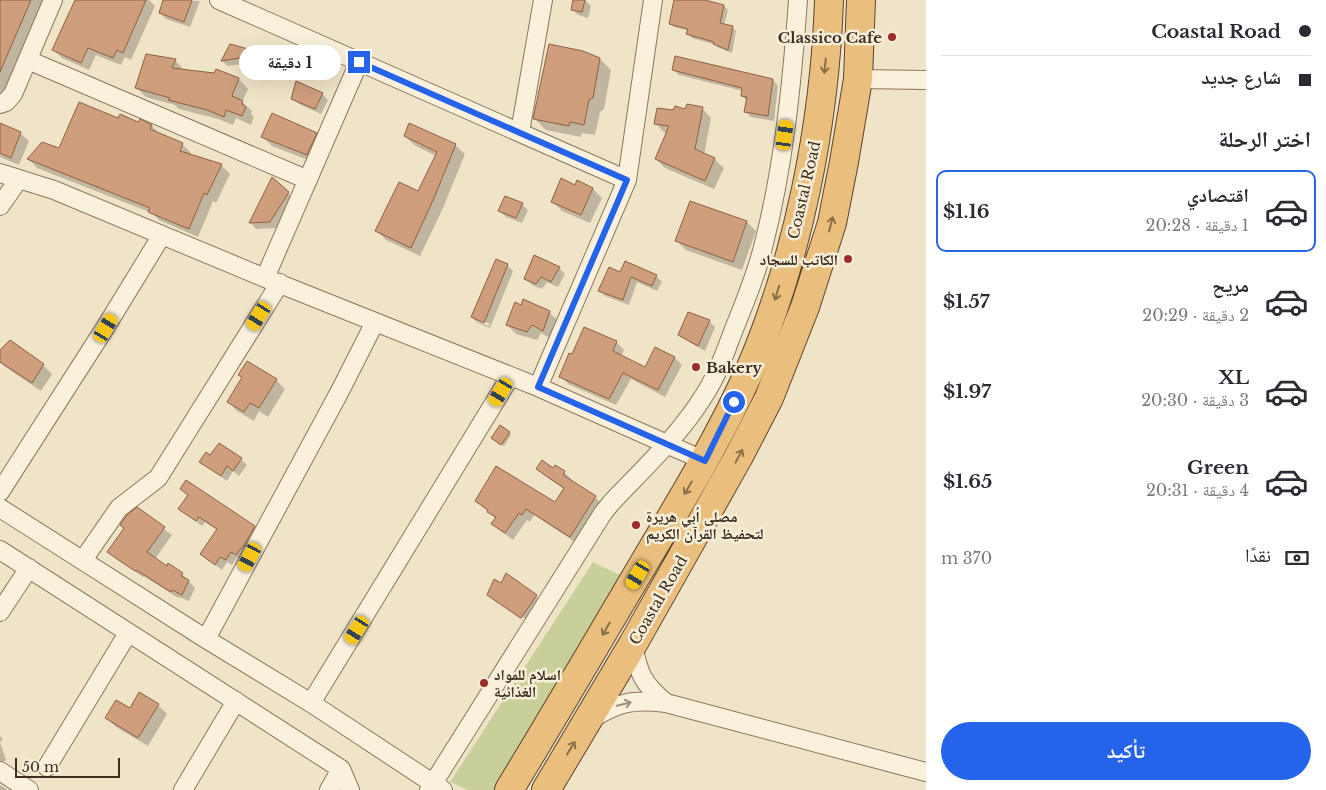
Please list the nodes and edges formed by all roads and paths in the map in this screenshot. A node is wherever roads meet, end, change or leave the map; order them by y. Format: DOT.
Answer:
graph roads {
  1 [pos="53,0"];
  2 [pos="219,0"];
  3 [pos="543,0"];
  4 [pos="653,0"];
  5 [pos="798,0"];
  6 [pos="829,0"];
  7 [pos="861,0"];
  8 [pos="28,60"];
  9 [pos="359,62"];
  10 [pos="858,79"];
  11 [pos="926,80"];
  12 [pos="0,104"];
  13 [pos="520,132"];
  14 [pos="0,173"];
  15 [pos="19,179"];
  16 [pos="308,180"];
  17 [pos="627,180"];
  18 [pos="0,206"];
  19 [pos="162,235"];
  20 [pos="272,281"];
  21 [pos="375,322"];
  22 [pos="510,377"];
  23 [pos="538,387"];
  24 [pos="668,444"];
  25 [pos="705,461"];
  26 [pos="0,492"];
  27 [pos="0,508"];
  28 [pos="0,550"];
  29 [pos="83,560"];
  30 [pos="29,568"];
  31 [pos="0,612"];
  32 [pos="128,633"];
  33 [pos="206,639"];
  34 [pos="633,644"];
  35 [pos="236,701"];
  36 [pos="311,703"];
  37 [pos="666,703"];
  38 [pos="587,722"];
  39 [pos="46,767"];
  40 [pos="341,769"];
  41 [pos="0,771"];
  42 [pos="926,772"];
  43 [pos="435,788"];
  44 [pos="29,790"];
  45 [pos="183,790"];
  46 [pos="329,790"];
  47 [pos="350,790"];
  48 [pos="509,790"];
  49 [pos="546,790"];
  1 -- 8 [label="street"];
  2 -- 9 [label="street"];
  3 -- 13 [label="street"];
  4 -- 17 [label="street"];
  5 -- 24 [label="street"];
  6 -- 25 [label="highway, Coastal Road, one-way"];
  7 -- 10 [label="highway, Coastal Road"];
  8 -- 12 [label="street"];
  8 -- 16 [label="street"];
  9 -- 13 [label="street"];
  9 -- 16 [label="street"];
  10 -- 11 [label="street"];
  34 -- 10 [label="highway, Coastal Road, one-way"];
  13 -- 17 [label="street"];
  14 -- 15 [label="street"];
  15 -- 18 [label="street"];
  15 -- 19 [label="street"];
  16 -- 20 [label="street"];
  17 -- 23 [label="street"];
  19 -- 20 [label="street"];
  19 -- 26 [label="street"];
  20 -- 21 [label="street"];
  20 -- 29 [label="street"];
  21 -- 22 [label="street"];
  21 -- 33 [label="street"];
  22 -- 23 [label="street"];
  22 -- 36 [label="street"];
  23 -- 24 [label="street"];
  24 -- 25 [label="street"];
  24 -- 43 [label="street"];
  25 -- 48 [label="highway, Coastal Road, one-way"];
  27 -- 29 [label="street"];
  28 -- 30 [label="street"];
  29 -- 33 [label="street"];
  30 -- 31 [label="street"];
  30 -- 32 [label="street"];
  32 -- 35 [label="street"];
  32 -- 39 [label="street"];
  33 -- 36 [label="street"];
  34 -- 37 [label="street"];
  34 -- 38 [label="highway, Coastal Road"];
  35 -- 40 [label="street"];
  35 -- 45 [label="street"];
  36 -- 43 [label="street"];
  38 -- 37 [label="street, one-way"];
  37 -- 42 [label="street"];
  49 -- 38 [label="highway, Coastal Road, one-way"];
  40 -- 46 [label="street"];
  40 -- 47 [label="street"];
  41 -- 44 [label="street"];
}
